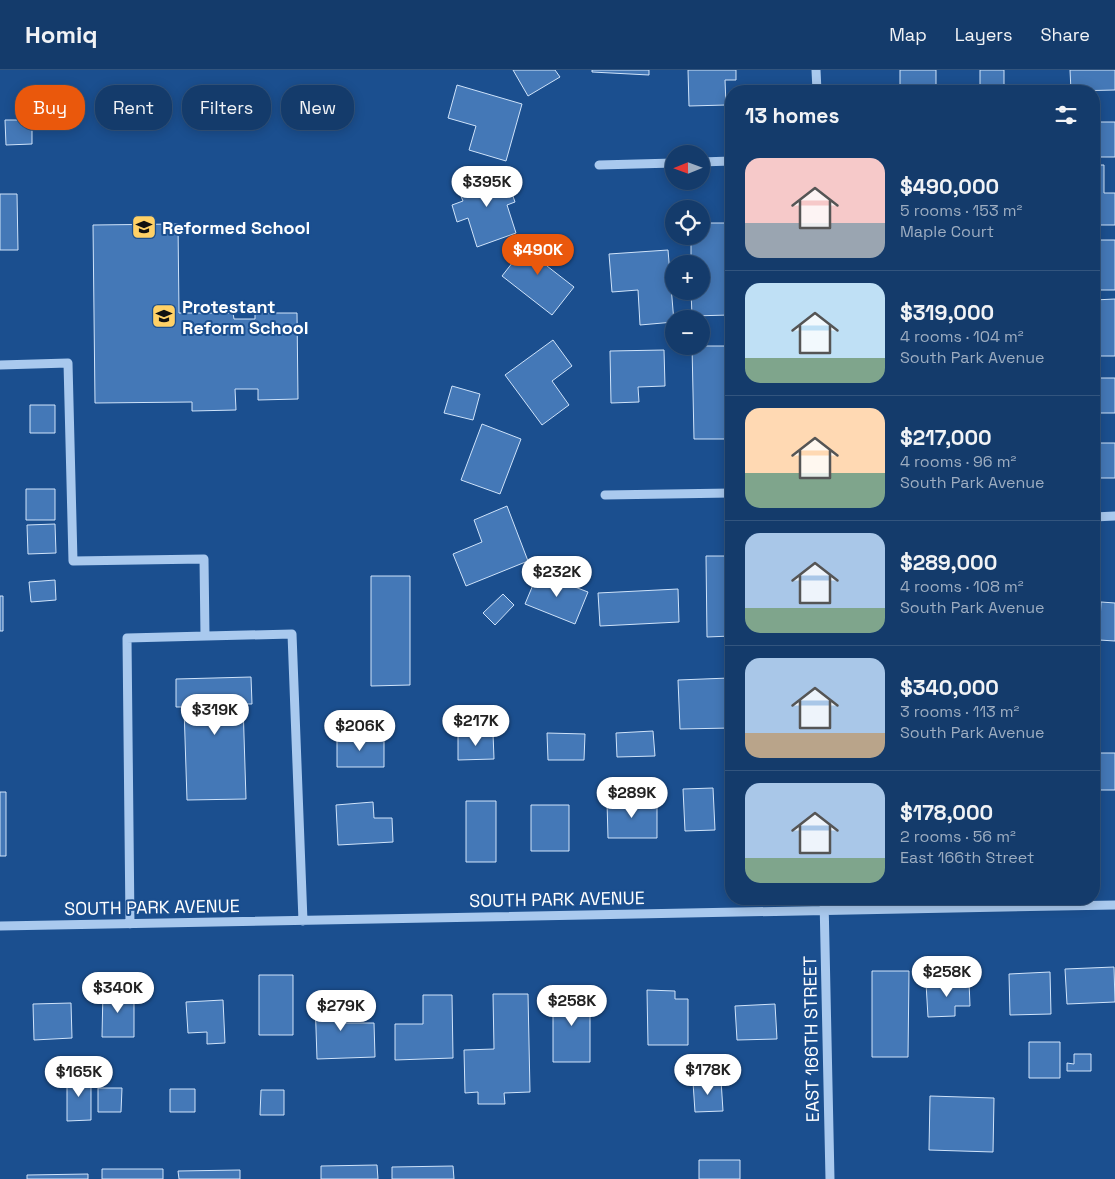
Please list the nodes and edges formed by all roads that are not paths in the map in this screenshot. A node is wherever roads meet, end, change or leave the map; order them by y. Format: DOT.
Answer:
graph roads {
  1 [pos="816,70"];
  2 [pos="817,85"];
  3 [pos="710,162"];
  4 [pos="725,162"];
  5 [pos="665,163"];
  6 [pos="599,166"];
  7 [pos="0,364"];
  8 [pos="725,494"];
  9 [pos="605,495"];
  10 [pos="1115,516"];
  11 [pos="1100,517"];
  12 [pos="206,636"];
  13 [pos="824,905"];
  14 [pos="1115,905"];
  15 [pos="824,910"];
  16 [pos="303,921"];
  17 [pos="130,924"];
  18 [pos="0,926"];
  19 [pos="830,1179"];
  1 -- 2 [label="street"];
  3 -- 4 [label="street"];
  5 -- 6 [label="street"];
  7 -- 12 [label="street"];
  8 -- 9 [label="street"];
  10 -- 11 [label="street"];
  12 -- 16 [label="street"];
  12 -- 17 [label="street"];
  13 -- 15 [label="street, EAST 166TH STREET"];
  14 -- 15 [label="street, SOUTH PARK AVENUE"];
  15 -- 16 [label="street, SOUTH PARK AVENUE"];
  15 -- 19 [label="street, EAST 166TH STREET"];
  16 -- 17 [label="street, SOUTH PARK AVENUE"];
  17 -- 18 [label="street, SOUTH PARK AVENUE"];
}
